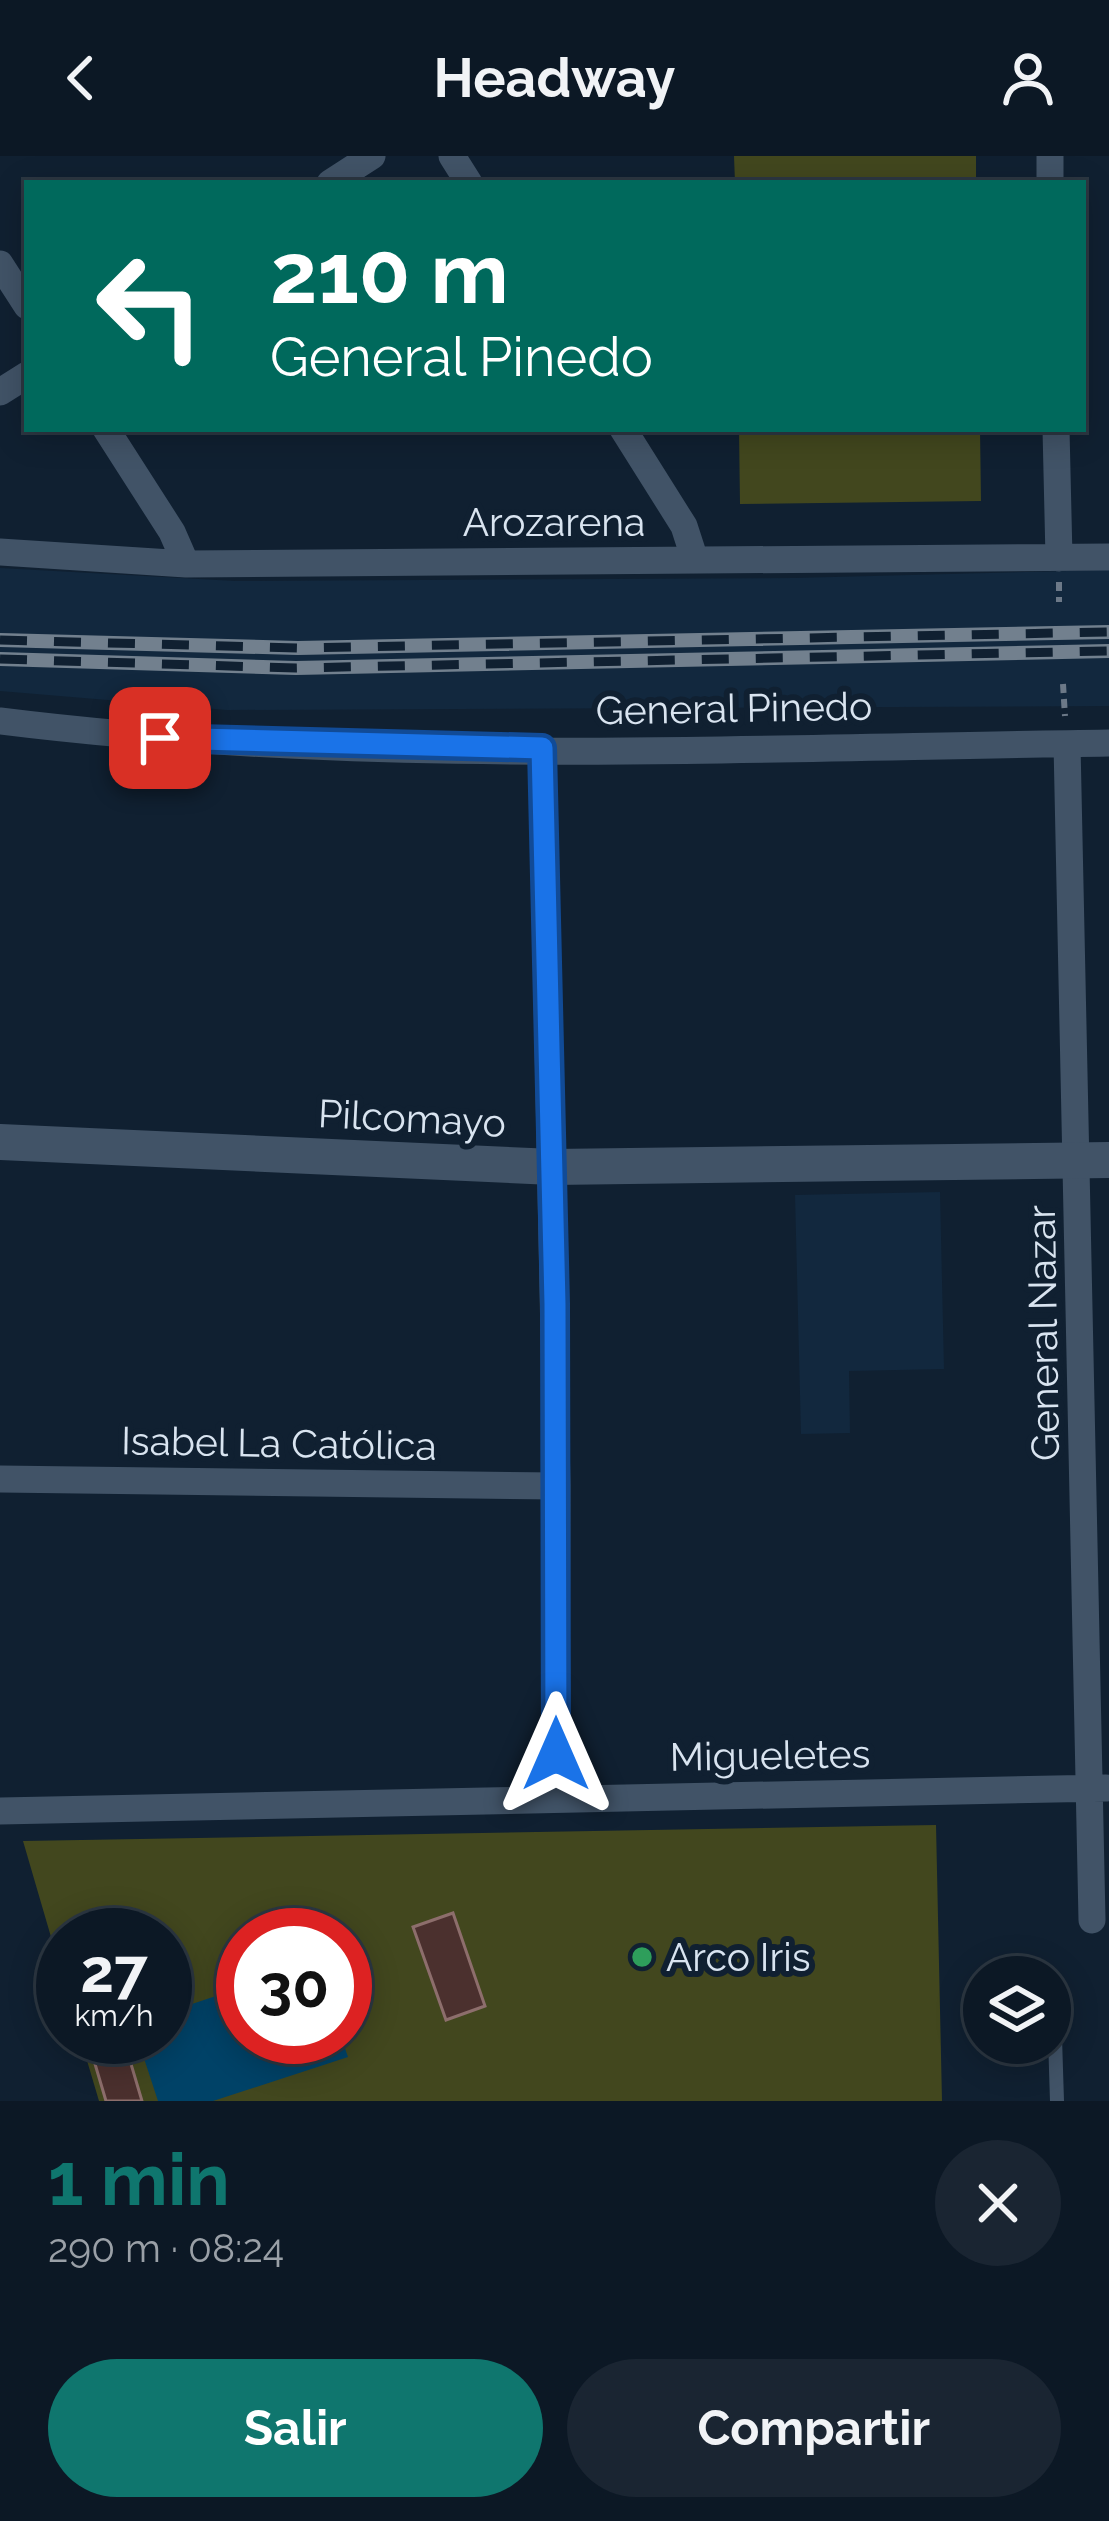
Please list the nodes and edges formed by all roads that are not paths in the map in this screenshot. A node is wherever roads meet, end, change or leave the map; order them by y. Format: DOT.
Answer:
graph roads {
  1 [pos="372,156"];
  2 [pos="335,180"];
  3 [pos="0,265"];
  4 [pos="24,301"];
  5 [pos="108,432"];
  6 [pos="625,432"];
  7 [pos="1056,432"];
  8 [pos="0,552"];
  9 [pos="1109,557"];
  10 [pos="1059,559"];
  11 [pos="694,560"];
  12 [pos="186,564"];
  13 [pos="0,721"];
  14 [pos="1067,743"];
  15 [pos="1109,743"];
  16 [pos="542,748"];
  17 [pos="0,1142"];
  18 [pos="1094,1160"];
  19 [pos="553,1167"];
  20 [pos="0,1479"];
  21 [pos="557,1486"];
  22 [pos="1100,1788"];
  23 [pos="556,1798"];
  24 [pos="0,1811"];
  25 [pos="1092,1920"];
  26 [pos="1056,2064"];
  27 [pos="1057,2101"];
  1 -- 2 [label="street"];
  3 -- 4 [label="street"];
  5 -- 12 [label="street"];
  6 -- 11 [label="street"];
  7 -- 10 [label="street"];
  8 -- 12 [label="street, Arozarena"];
  9 -- 10 [label="street, Arozarena"];
  10 -- 11 [label="street, Arozarena"];
  11 -- 12 [label="street, Arozarena"];
  13 -- 16 [label="street, General Pinedo"];
  14 -- 15 [label="street, General Pinedo"];
  14 -- 16 [label="street, General Pinedo"];
  14 -- 18 [label="street, General Nazar"];
  16 -- 19 [label="street"];
  17 -- 19 [label="street, Pilcomayo"];
  18 -- 19 [label="street, Pilcomayo"];
  18 -- 22 [label="street, General Nazar"];
  19 -- 21 [label="street"];
  20 -- 21 [label="street, Isabel La Católica"];
  21 -- 23 [label="street"];
  22 -- 23 [label="street, Migueletes"];
  22 -- 25 [label="street, General Nazar"];
  23 -- 24 [label="street, Migueletes"];
  26 -- 27 [label="lane"];
}
